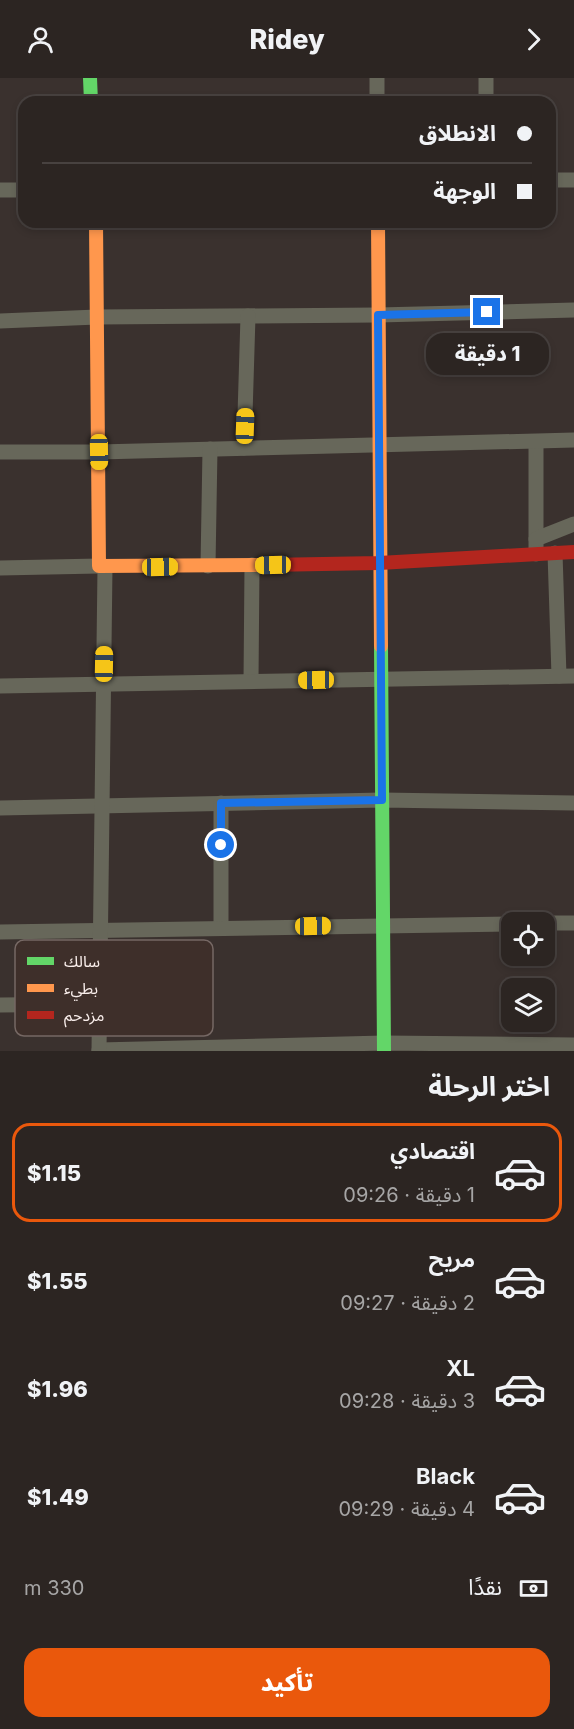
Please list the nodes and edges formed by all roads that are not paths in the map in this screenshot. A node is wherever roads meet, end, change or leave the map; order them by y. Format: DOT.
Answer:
graph roads {
  1 [pos="90,78"];
  2 [pos="377,78"];
  3 [pos="486,78"];
  4 [pos="92,96"];
  5 [pos="377,96"];
  6 [pos="486,96"];
  7 [pos="556,180"];
  8 [pos="574,180"];
  9 [pos="0,190"];
  10 [pos="18,190"];
  11 [pos="96,228"];
  12 [pos="378,228"];
  13 [pos="574,310"];
  14 [pos="378,315"];
  15 [pos="248,316"];
  16 [pos="97,317"];
  17 [pos="0,321"];
  18 [pos="574,440"];
  19 [pos="536,442"];
  20 [pos="379,445"];
  21 [pos="244,448"];
  22 [pos="210,449"];
  23 [pos="0,452"];
  24 [pos="99,452"];
  25 [pos="574,524"];
  26 [pos="536,546"];
  27 [pos="574,552"];
  28 [pos="555,553"];
  29 [pos="379,563"];
  30 [pos="252,565"];
  31 [pos="207,566"];
  32 [pos="102,567"];
  33 [pos="0,568"];
  34 [pos="567,676"];
  35 [pos="381,679"];
  36 [pos="251,681"];
  37 [pos="103,684"];
  38 [pos="0,686"];
  39 [pos="382,800"];
  40 [pos="221,803"];
  41 [pos="574,803"];
  42 [pos="101,806"];
  43 [pos="0,808"];
  44 [pos="555,923"];
  45 [pos="574,923"];
  46 [pos="383,924"];
  47 [pos="501,924"];
  48 [pos="221,928"];
  49 [pos="99,930"];
  50 [pos="0,932"];
  51 [pos="99,940"];
  52 [pos="0,1005"];
  53 [pos="15,1005"];
  54 [pos="574,1045"];
  55 [pos="384,1047"];
  56 [pos="532,1048"];
  57 [pos="99,1051"];
  1 -- 4 [label="street"];
  2 -- 5 [label="street"];
  3 -- 6 [label="street"];
  7 -- 8 [label="street"];
  9 -- 10 [label="street"];
  11 -- 16 [label="street"];
  12 -- 14 [label="street"];
  13 -- 14 [label="street"];
  14 -- 15 [label="street"];
  14 -- 20 [label="street"];
  15 -- 16 [label="street"];
  15 -- 21 [label="street"];
  16 -- 17 [label="street"];
  16 -- 24 [label="street"];
  18 -- 19 [label="street"];
  19 -- 20 [label="street"];
  19 -- 26 [label="street"];
  20 -- 21 [label="street"];
  20 -- 29 [label="street"];
  21 -- 22 [label="street"];
  22 -- 24 [label="street"];
  22 -- 31 [label="street"];
  23 -- 24 [label="street"];
  24 -- 32 [label="street"];
  25 -- 26 [label="street"];
  26 -- 28 [label="street"];
  26 -- 29 [label="street"];
  27 -- 28 [label="street"];
  28 -- 34 [label="street"];
  29 -- 30 [label="street"];
  29 -- 35 [label="street"];
  30 -- 31 [label="street"];
  30 -- 36 [label="street"];
  31 -- 32 [label="street"];
  32 -- 33 [label="street"];
  32 -- 37 [label="street"];
  34 -- 35 [label="street"];
  35 -- 36 [label="street"];
  35 -- 39 [label="street"];
  36 -- 37 [label="street"];
  37 -- 38 [label="street"];
  37 -- 42 [label="street"];
  39 -- 40 [label="street"];
  39 -- 41 [label="street"];
  39 -- 46 [label="street"];
  40 -- 42 [label="street"];
  40 -- 48 [label="street"];
  42 -- 43 [label="street"];
  42 -- 49 [label="street"];
  44 -- 45 [label="street"];
  46 -- 47 [label="street"];
  46 -- 48 [label="street"];
  46 -- 55 [label="street"];
  48 -- 49 [label="street"];
  49 -- 50 [label="street"];
  49 -- 51 [label="street"];
  52 -- 53 [label="street"];
  54 -- 56 [label="street"];
  55 -- 56 [label="street"];
  55 -- 57 [label="street"];
}
